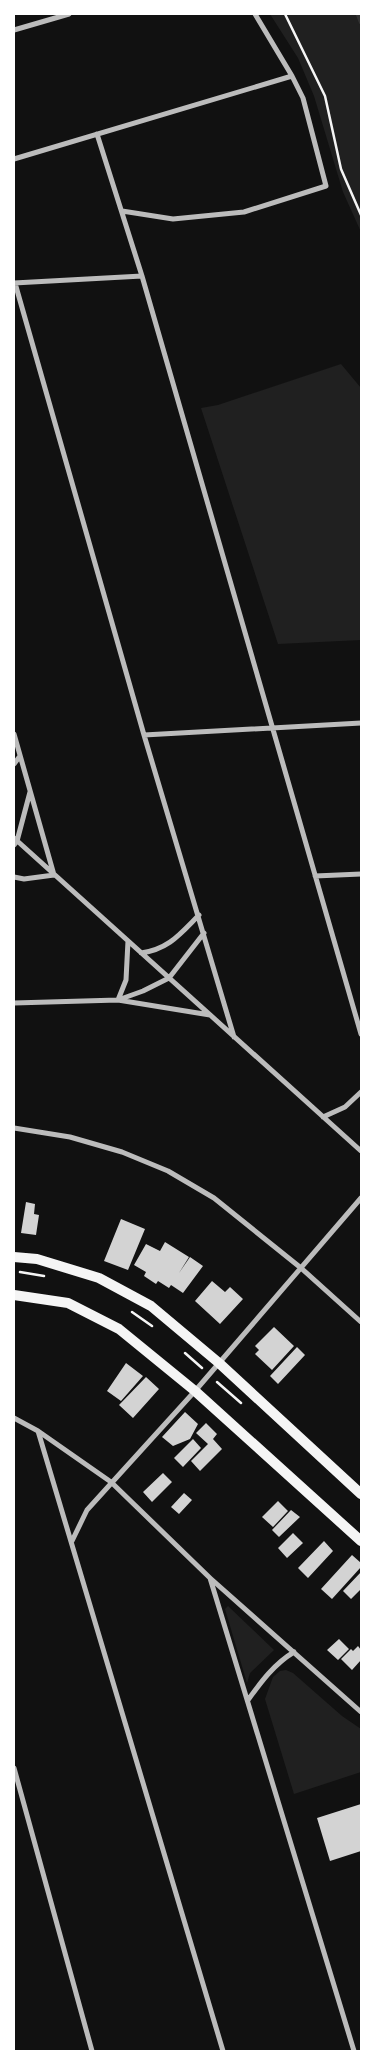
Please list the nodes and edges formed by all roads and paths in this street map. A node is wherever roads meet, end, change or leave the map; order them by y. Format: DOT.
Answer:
graph roads {
  1 [pos="69,14"];
  2 [pos="255,14"];
  3 [pos="285,14"];
  4 [pos="14,30"];
  5 [pos="292,76"];
  6 [pos="97,134"];
  7 [pos="14,160"];
  8 [pos="122,211"];
  9 [pos="361,215"];
  10 [pos="142,276"];
  11 [pos="15,283"];
  12 [pos="361,724"];
  13 [pos="274,728"];
  14 [pos="14,734"];
  15 [pos="144,735"];
  16 [pos="20,756"];
  17 [pos="14,764"];
  18 [pos="30,791"];
  19 [pos="15,841"];
  20 [pos="361,874"];
  21 [pos="54,875"];
  22 [pos="315,876"];
  23 [pos="14,877"];
  24 [pos="199,915"];
  25 [pos="204,934"];
  26 [pos="128,942"];
  27 [pos="141,953"];
  28 [pos="169,978"];
  29 [pos="118,1000"];
  30 [pos="14,1003"];
  31 [pos="210,1015"];
  32 [pos="360,1024"];
  33 [pos="361,1034"];
  34 [pos="234,1037"];
  35 [pos="361,1092"];
  36 [pos="323,1117"];
  37 [pos="14,1128"];
  38 [pos="361,1151"];
  39 [pos="361,1198"];
  40 [pos="14,1257"];
  41 [pos="301,1268"];
  42 [pos="14,1271"];
  43 [pos="50,1277"];
  44 [pos="14,1295"];
  45 [pos="130,1310"];
  46 [pos="361,1322"];
  47 [pos="159,1330"];
  48 [pos="180,1349"];
  49 [pos="187,1355"];
  50 [pos="219,1363"];
  51 [pos="195,1391"];
  52 [pos="14,1418"];
  53 [pos="38,1431"];
  54 [pos="111,1482"];
  55 [pos="361,1494"];
  56 [pos="72,1541"];
  57 [pos="361,1541"];
  58 [pos="210,1578"];
  59 [pos="294,1652"];
  60 [pos="248,1700"];
  61 [pos="361,1712"];
  62 [pos="14,1768"];
  63 [pos="92,2051"];
  64 [pos="223,2051"];
  65 [pos="354,2051"];
  1 -- 4 [label="street"];
  2 -- 5 [label="street"];
  3 -- 9 [label="path"];
  5 -- 6 [label="street"];
  5 -- 8 [label="street"];
  6 -- 7 [label="street"];
  6 -- 8 [label="street"];
  8 -- 10 [label="street"];
  10 -- 11 [label="street"];
  10 -- 13 [label="street"];
  11 -- 15 [label="street"];
  12 -- 13 [label="street"];
  13 -- 15 [label="street"];
  13 -- 22 [label="street"];
  14 -- 16 [label="street"];
  15 -- 24 [label="street"];
  16 -- 17 [label="street"];
  16 -- 18 [label="street"];
  18 -- 19 [label="street"];
  18 -- 21 [label="street"];
  19 -- 21 [label="street"];
  20 -- 22 [label="street"];
  21 -- 23 [label="street"];
  21 -- 26 [label="street"];
  22 -- 32 [label="street"];
  24 -- 25 [label="street"];
  24 -- 27 [label="street"];
  25 -- 28 [label="street"];
  25 -- 34 [label="street"];
  26 -- 27 [label="street"];
  26 -- 29 [label="street"];
  27 -- 28 [label="street"];
  28 -- 29 [label="street"];
  28 -- 31 [label="street"];
  29 -- 30 [label="street"];
  29 -- 31 [label="street"];
  31 -- 34 [label="street"];
  32 -- 33 [label="street"];
  34 -- 36 [label="street"];
  35 -- 36 [label="street"];
  36 -- 38 [label="street"];
  37 -- 41 [label="street"];
  39 -- 41 [label="street"];
  40 -- 50 [label="main road"];
  41 -- 46 [label="street"];
  41 -- 50 [label="street"];
  42 -- 43 [label="path"];
  44 -- 51 [label="main road"];
  45 -- 47 [label="path"];
  48 -- 49 [label="path"];
  50 -- 51 [label="street"];
  50 -- 55 [label="main road"];
  51 -- 54 [label="street"];
  51 -- 57 [label="main road"];
  52 -- 53 [label="street"];
  53 -- 54 [label="street"];
  53 -- 56 [label="street"];
  54 -- 56 [label="street"];
  54 -- 58 [label="street"];
  56 -- 64 [label="street"];
  58 -- 59 [label="street"];
  58 -- 60 [label="street"];
  59 -- 60 [label="street"];
  59 -- 61 [label="street"];
  60 -- 65 [label="street"];
  62 -- 63 [label="street"];
}
